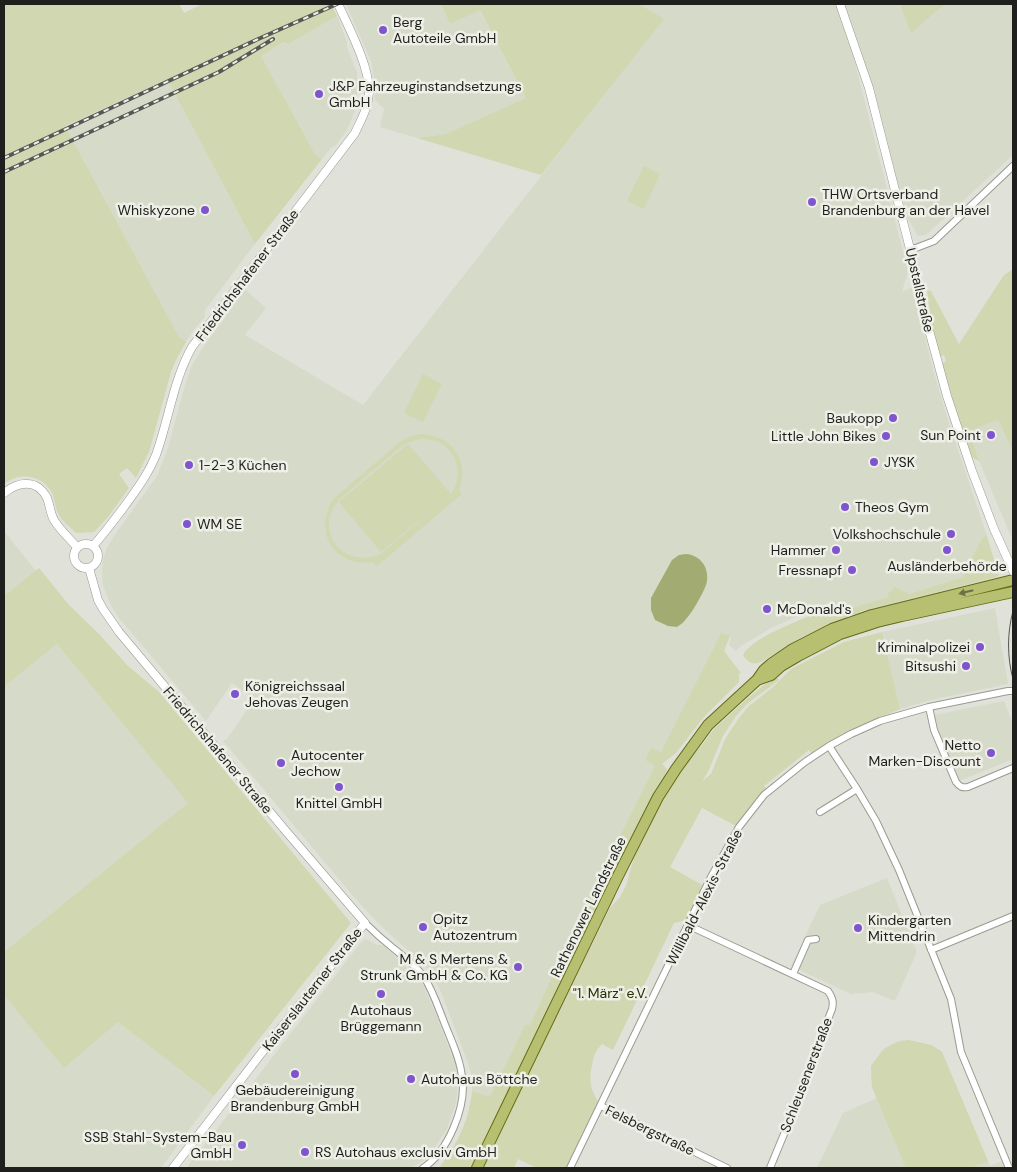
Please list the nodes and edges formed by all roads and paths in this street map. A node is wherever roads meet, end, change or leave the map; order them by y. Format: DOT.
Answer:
graph roads {
  1 [pos="338,4"];
  2 [pos="840,4"];
  3 [pos="1013,166"];
  4 [pos="910,249"];
  5 [pos="4,493"];
  6 [pos="93,546"];
  7 [pos="77,547"];
  8 [pos="89,568"];
  9 [pos="1013,571"];
  10 [pos="1013,580"];
  11 [pos="1013,592"];
  12 [pos="757,680"];
  13 [pos="1012,690"];
  14 [pos="929,707"];
  15 [pos="829,746"];
  16 [pos="1013,768"];
  17 [pos="857,789"];
  18 [pos="820,812"];
  19 [pos="1013,916"];
  20 [pos="365,922"];
  21 [pos="688,924"];
  22 [pos="816,939"];
  23 [pos="931,950"];
  24 [pos="793,974"];
  25 [pos="601,1106"];
  26 [pos="712,1165"];
  27 [pos="173,1168"];
  28 [pos="423,1168"];
  29 [pos="477,1168"];
  30 [pos="570,1168"];
  31 [pos="727,1168"];
  32 [pos="770,1168"];
  33 [pos="1009,1168"];
  1 -- 6 [label="street, Friedrichshafener Straße"];
  2 -- 4 [label="street, Upstallstraße"];
  3 -- 4 [label="street"];
  4 -- 9 [label="street, Upstallstraße"];
  5 -- 7 [label="street"];
  6 -- 7 [label="street"];
  6 -- 8 [label="street"];
  7 -- 8 [label="street, Friedrichshafener Straße"];
  8 -- 20 [label="street, Friedrichshafener Straße"];
  10 -- 12 [label="main road, Rathenower Landstraße, one-way"];
  11 -- 12 [label="main road, Rathenower Landstraße"];
  12 -- 29 [label="main road, Rathenower Landstraße"];
  13 -- 14 [label="street, Willibald-Alexis-Straße"];
  14 -- 15 [label="street, Willibald-Alexis-Straße"];
  14 -- 16 [label="street"];
  15 -- 17 [label="street"];
  15 -- 21 [label="street, Willibald-Alexis-Straße"];
  17 -- 18 [label="street"];
  17 -- 23 [label="street"];
  19 -- 23 [label="street"];
  20 -- 27 [label="street, Kaiserslauterner Straße"];
  20 -- 28 [label="street, Kaiserslauterner Straße"];
  21 -- 24 [label="street, Schleusenerstraße"];
  21 -- 25 [label="street, Willibald-Alexis-Straße"];
  22 -- 24 [label="street"];
  23 -- 33 [label="street"];
  24 -- 32 [label="street, Schleusenerstraße"];
  25 -- 26 [label="street, Felsbergstraße"];
  25 -- 30 [label="street, Willibald-Alexis-Straße"];
  26 -- 31 [label="street, Felsbergstraße"];
}
